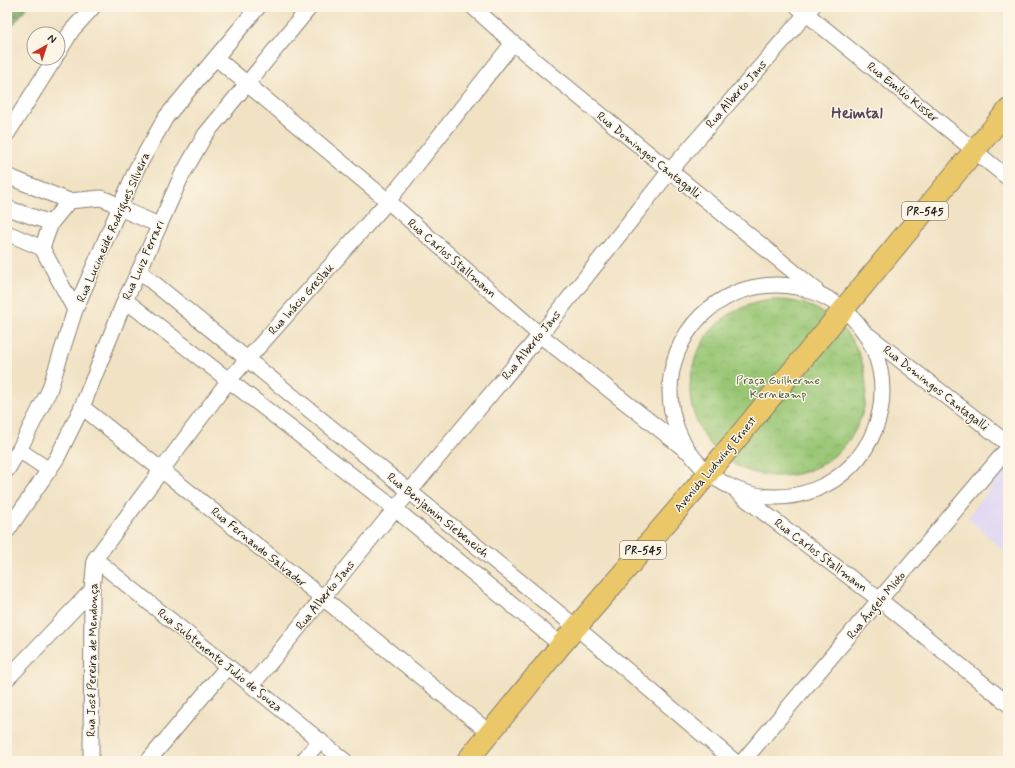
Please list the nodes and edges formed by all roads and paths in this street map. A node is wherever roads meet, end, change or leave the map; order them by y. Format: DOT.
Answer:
graph roads {
  1 [pos="93,7"];
  2 [pos="258,7"];
  3 [pos="310,7"];
  4 [pos="478,8"];
  5 [pos="805,9"];
  6 [pos="66,40"];
  7 [pos="513,43"];
  8 [pos="216,58"];
  9 [pos="50,66"];
  10 [pos="247,84"];
  11 [pos="1008,110"];
  12 [pos="7,134"];
  13 [pos="975,151"];
  14 [pos="669,172"];
  15 [pos="7,176"];
  16 [pos="1008,178"];
  17 [pos="69,201"];
  18 [pos="388,201"];
  19 [pos="7,208"];
  20 [pos="120,208"];
  21 [pos="51,223"];
  22 [pos="159,225"];
  23 [pos="7,233"];
  24 [pos="42,248"];
  25 [pos="139,271"];
  26 [pos="125,300"];
  27 [pos="834,306"];
  28 [pos="75,310"];
  29 [pos="864,332"];
  30 [pos="540,335"];
  31 [pos="247,359"];
  32 [pos="229,380"];
  33 [pos="82,407"];
  34 [pos="1008,444"];
  35 [pos="1008,448"];
  36 [pos="20,450"];
  37 [pos="692,454"];
  38 [pos="7,470"];
  39 [pos="49,470"];
  40 [pos="163,470"];
  41 [pos="708,473"];
  42 [pos="726,484"];
  43 [pos="409,492"];
  44 [pos="395,509"];
  45 [pos="7,531"];
  46 [pos="96,559"];
  47 [pos="92,590"];
  48 [pos="323,598"];
  49 [pos="880,600"];
  50 [pos="577,628"];
  51 [pos="561,645"];
  52 [pos="228,666"];
  53 [pos="7,679"];
  54 [pos="252,685"];
  55 [pos="1008,704"];
  56 [pos="490,733"];
  57 [pos="320,740"];
  58 [pos="91,761"];
  59 [pos="148,761"];
  60 [pos="303,761"];
  61 [pos="345,761"];
  62 [pos="467,761"];
  63 [pos="734,761"];
  64 [pos="743,761"];
  1 -- 6 [label="street"];
  2 -- 8 [label="street, Rua Lucineide Rodrigues Silveira"];
  3 -- 10 [label="street, Rua Luiz Ferrari"];
  4 -- 7 [label="street, Rua Domingos Cantagalli"];
  5 -- 13 [label="street, Rua Emilio Kisser"];
  5 -- 14 [label="street, Rua Alberto Jans"];
  7 -- 14 [label="street, Rua Domingos Cantagalli"];
  7 -- 18 [label="street, Rua Inácio Greslak"];
  8 -- 10 [label="street, Rua Carlos Stallmann"];
  8 -- 20 [label="street, Rua Lucineide Rodrigues Silveira"];
  9 -- 12 [label="street"];
  10 -- 18 [label="street, Rua Carlos Stallmann"];
  10 -- 22 [label="street, Rua Luiz Ferrari"];
  11 -- 13 [label="highway, Avenida Ludwing Ernest / PR-545"];
  13 -- 16 [label="street, Rua Emilio Kisser"];
  13 -- 27 [label="highway, Avenida Ludwing Ernest / PR-545"];
  14 -- 27 [label="street, Rua Domingos Cantagalli"];
  14 -- 30 [label="street, Rua Alberto Jans"];
  15 -- 17 [label="street"];
  17 -- 20 [label="street"];
  17 -- 21 [label="street"];
  18 -- 30 [label="street, Rua Carlos Stallmann"];
  18 -- 31 [label="street, Rua Inácio Greslak"];
  19 -- 21 [label="street"];
  20 -- 22 [label="street"];
  20 -- 28 [label="street, Rua Lucineide Rodrigues Silveira"];
  21 -- 24 [label="street"];
  22 -- 25 [label="street, Rua Luiz Ferrari"];
  23 -- 24 [label="street"];
  24 -- 28 [label="street"];
  25 -- 26 [label="street, Rua Luiz Ferrari"];
  25 -- 31 [label="street, Rua Benjamin Siebeneich"];
  26 -- 32 [label="street, Rua Benjamin Siebeneich"];
  26 -- 33 [label="street, Rua Luiz Ferrari"];
  27 -- 29 [label="street, Rua Domingos Cantagalli"];
  27 -- 37 [label="street"];
  27 -- 41 [label="highway, Avenida Ludwing Ernest / PR-545"];
  28 -- 36 [label="street, Rua Lucineide Rodrigues Silveira"];
  29 -- 34 [label="street, Rua Domingos Cantagalli"];
  29 -- 42 [label="street"];
  30 -- 37 [label="street, Rua Carlos Stallmann"];
  30 -- 43 [label="street, Rua Alberto Jans"];
  31 -- 32 [label="street, Rua Inácio Greslak"];
  31 -- 43 [label="street, Rua Benjamin Siebeneich"];
  32 -- 40 [label="street, Rua Inácio Greslak"];
  32 -- 44 [label="street, Rua Benjamin Siebeneich"];
  33 -- 39 [label="street, Rua Luiz Ferrari"];
  33 -- 40 [label="street, Rua Fernando Salvador"];
  35 -- 49 [label="street, Rua Ángelo Mioto"];
  36 -- 38 [label="street, Rua Lucineide Rodrigues Silveira"];
  36 -- 39 [label="street"];
  37 -- 41 [label="street"];
  39 -- 45 [label="street, Rua Luiz Ferrari"];
  40 -- 46 [label="street, Rua Inácio Greslak"];
  40 -- 48 [label="street, Rua Fernando Salvador"];
  41 -- 42 [label="street"];
  41 -- 50 [label="highway, Avenida Ludwing Ernest / PR-545"];
  42 -- 49 [label="street, Rua Carlos Stallmann"];
  43 -- 44 [label="street, Rua Alberto Jans"];
  43 -- 50 [label="street, Rua Benjamin Siebeneich"];
  44 -- 48 [label="street, Rua Alberto Jans"];
  44 -- 51 [label="street, Rua Benjamin Siebeneich"];
  46 -- 47 [label="street, Rua José Pereira de Mendonça"];
  46 -- 52 [label="street, Rua Subtenente Julio de Souza"];
  47 -- 53 [label="street"];
  47 -- 58 [label="street, Rua José Pereira de Mendonça"];
  48 -- 54 [label="street, Rua Alberto Jans"];
  48 -- 56 [label="street, Rua Fernando Salvador"];
  49 -- 55 [label="street, Rua Carlos Stallmann"];
  49 -- 64 [label="street, Rua Ángelo Mioto"];
  50 -- 51 [label="highway, Avenida Ludwing Ernest / PR-545"];
  50 -- 63 [label="street, Rua Benjamin Siebeneich"];
  51 -- 56 [label="highway, Avenida Ludwing Ernest / PR-545"];
  52 -- 54 [label="street, Rua Subtenente Julio de Souza"];
  52 -- 59 [label="street"];
  54 -- 57 [label="street, Rua Subtenente Julio de Souza"];
  56 -- 62 [label="highway, Avenida Ludwing Ernest / PR-545"];
  57 -- 60 [label="street"];
  57 -- 61 [label="street, Rua Subtenente Julio de Souza"];
}
